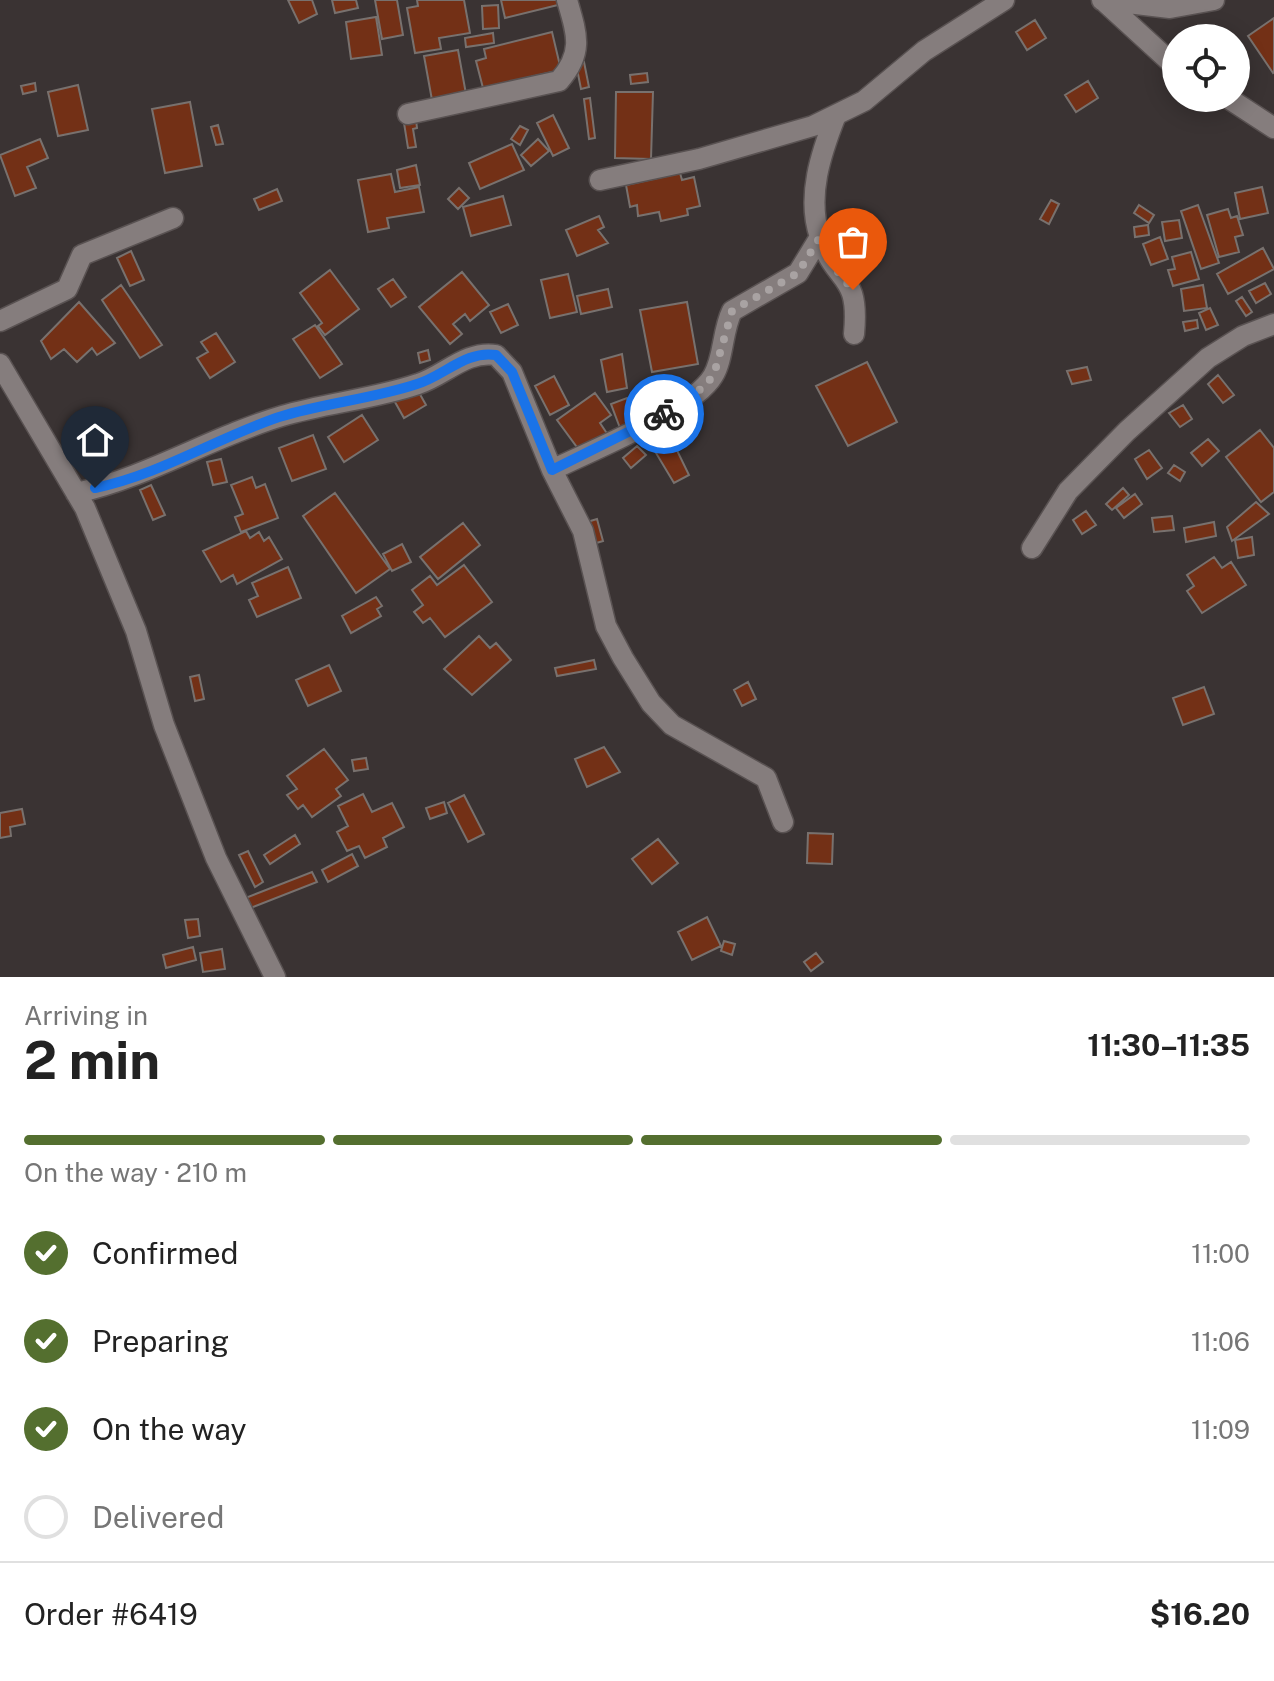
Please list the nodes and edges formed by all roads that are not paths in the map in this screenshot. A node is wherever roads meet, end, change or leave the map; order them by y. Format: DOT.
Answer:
graph roads {
  1 [pos="567,0"];
  2 [pos="1004,0"];
  3 [pos="1214,0"];
  4 [pos="1103,1"];
  5 [pos="1162,54"];
  6 [pos="1249,112"];
  7 [pos="408,114"];
  8 [pos="836,115"];
  9 [pos="1274,128"];
  10 [pos="600,180"];
  11 [pos="173,218"];
  12 [pos="820,237"];
  13 [pos="0,321"];
  14 [pos="1274,324"];
  15 [pos="854,334"];
  16 [pos="0,364"];
  17 [pos="552,470"];
  18 [pos="76,493"];
  19 [pos="1032,548"];
  20 [pos="783,822"];
  21 [pos="275,977"];
  1 -- 7 [label="street"];
  2 -- 8 [label="street"];
  3 -- 4 [label="street"];
  4 -- 5 [label="street"];
  6 -- 9 [label="street"];
  8 -- 10 [label="street"];
  8 -- 12 [label="street"];
  11 -- 13 [label="street"];
  12 -- 15 [label="street"];
  12 -- 17 [label="street"];
  14 -- 19 [label="street"];
  16 -- 18 [label="street"];
  17 -- 18 [label="street"];
  17 -- 20 [label="street"];
  18 -- 21 [label="street"];
}
